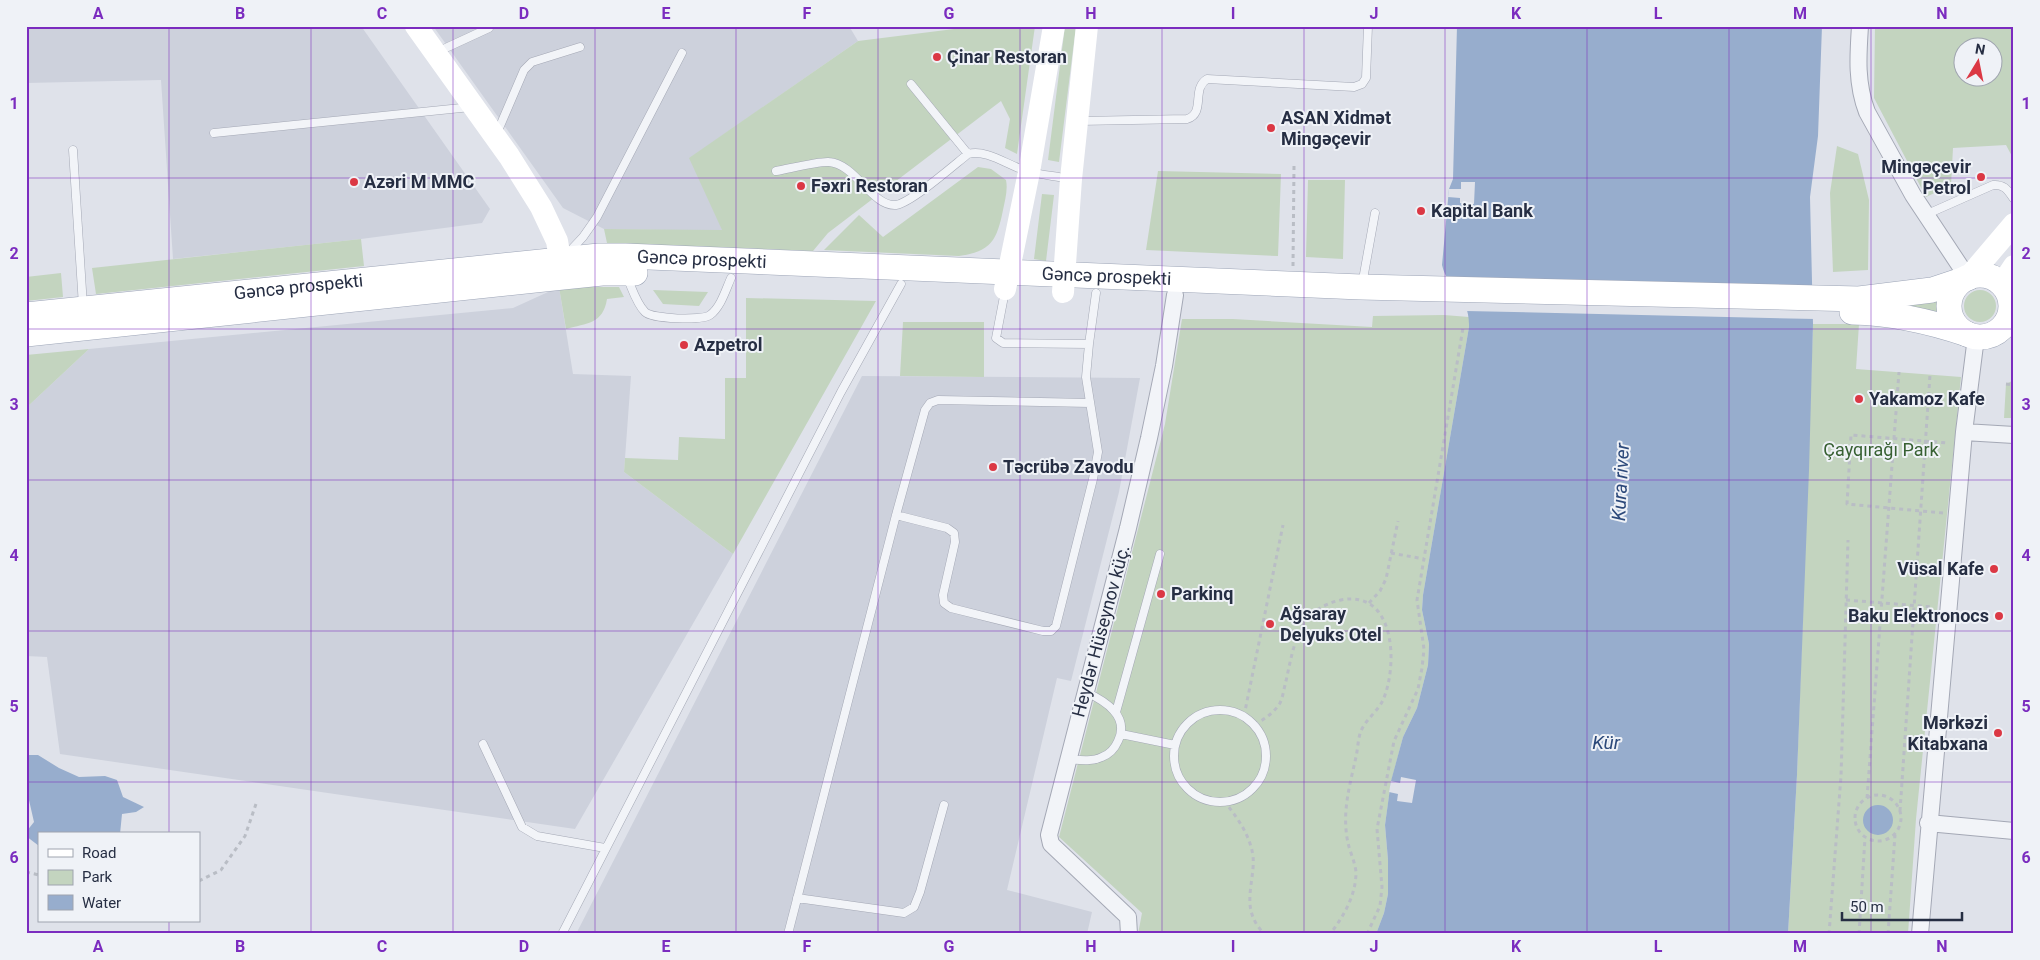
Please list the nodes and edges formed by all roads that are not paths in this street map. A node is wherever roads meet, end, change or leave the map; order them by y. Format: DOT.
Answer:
graph roads {
  1 [pos="416,26"];
  2 [pos="1054,26"];
  3 [pos="1087,26"];
  4 [pos="1368,26"];
  5 [pos="1860,26"];
  6 [pos="489,28"];
  7 [pos="580,47"];
  8 [pos="435,53"];
  9 [pos="682,53"];
  10 [pos="911,84"];
  11 [pos="473,106"];
  12 [pos="1077,121"];
  13 [pos="214,133"];
  14 [pos="496,138"];
  15 [pos="73,150"];
  16 [pos="968,154"];
  17 [pos="776,171"];
  18 [pos="1029,172"];
  19 [pos="1071,179"];
  20 [pos="2014,199"];
  21 [pos="1375,213"];
  22 [pos="1925,215"];
  23 [pos="2014,224"];
  24 [pos="562,268"];
  25 [pos="625,273"];
  26 [pos="731,278"];
  27 [pos="1968,278"];
  28 [pos="1006,280"];
  29 [pos="1063,283"];
  30 [pos="2009,283"];
  31 [pos="901,284"];
  32 [pos="1096,292"];
  33 [pos="1374,292"];
  34 [pos="1175,295"];
  35 [pos="1859,306"];
  36 [pos="83,308"];
  37 [pos="26,315"];
  38 [pos="1988,333"];
  39 [pos="26,334"];
  40 [pos="1089,344"];
  41 [pos="1090,403"];
  42 [pos="2014,435"];
  43 [pos="1959,438"];
  44 [pos="896,515"];
  45 [pos="1160,554"];
  46 [pos="1085,692"];
  47 [pos="1116,712"];
  48 [pos="1121,734"];
  49 [pos="483,744"];
  50 [pos="1175,745"];
  51 [pos="1068,759"];
  52 [pos="944,805"];
  53 [pos="1928,823"];
  54 [pos="2014,831"];
  55 [pos="605,848"];
  56 [pos="797,898"];
  57 [pos="562,934"];
  58 [pos="788,934"];
  59 [pos="1128,934"];
  60 [pos="1920,934"];
  1 -- 8 [label="main road"];
  2 -- 18 [label="main road"];
  3 -- 12 [label="main road"];
  4 -- 12 [label="lane"];
  5 -- 22 [label="street"];
  6 -- 8 [label="lane"];
  7 -- 14 [label="lane"];
  8 -- 11 [label="main road"];
  9 -- 24 [label="lane"];
  10 -- 16 [label="lane"];
  11 -- 13 [label="lane"];
  11 -- 14 [label="main road"];
  12 -- 19 [label="main road"];
  14 -- 24 [label="main road"];
  15 -- 36 [label="lane"];
  16 -- 17 [label="lane"];
  16 -- 18 [label="lane"];
  18 -- 19 [label="lane"];
  18 -- 28 [label="main road"];
  19 -- 29 [label="main road"];
  20 -- 22 [label="lane"];
  21 -- 33 [label="lane"];
  22 -- 27 [label="street"];
  23 -- 27 [label="main road"];
  24 -- 25 [label="main road, Gəncə prospekti"];
  24 -- 28 [label="main road, Gəncə prospekti"];
  24 -- 36 [label="main road, Gəncə prospekti"];
  24 -- 39 [label="main road, Gəncə prospekti"];
  25 -- 26 [label="main road, Gəncə prospekti"];
  25 -- 26 [label="lane"];
  26 -- 31 [label="main road, Gəncə prospekti"];
  27 -- 30 [label="main road"];
  27 -- 35 [label="main road"];
  27 -- 38 [label="main road"];
  28 -- 29 [label="main road, Gəncə prospekti"];
  28 -- 31 [label="main road, Gəncə prospekti"];
  28 -- 40 [label="lane"];
  29 -- 32 [label="main road, Gəncə prospekti"];
  29 -- 33 [label="main road, Gəncə prospekti"];
  30 -- 38 [label="main road"];
  31 -- 55 [label="lane"];
  32 -- 34 [label="main road, Gəncə prospekti"];
  32 -- 40 [label="lane"];
  33 -- 34 [label="main road, Gəncə prospekti"];
  33 -- 35 [label="main road"];
  34 -- 46 [label="street, Heydər Hüseynov küç."];
  35 -- 38 [label="main road"];
  36 -- 37 [label="main road, Gəncə prospekti"];
  38 -- 43 [label="street"];
  40 -- 41 [label="lane"];
  41 -- 44 [label="lane"];
  41 -- 44 [label="lane"];
  42 -- 43 [label="street"];
  43 -- 53 [label="street"];
  44 -- 56 [label="lane"];
  45 -- 47 [label="lane"];
  46 -- 47 [label="lane"];
  46 -- 51 [label="street, Heydər Hüseynov küç."];
  47 -- 48 [label="lane"];
  48 -- 50 [label="lane"];
  48 -- 51 [label="lane"];
  49 -- 55 [label="lane"];
  50 -- 50 [label="lane"];
  51 -- 59 [label="street, Heydər Hüseynov küç."];
  52 -- 56 [label="lane"];
  53 -- 54 [label="street"];
  53 -- 60 [label="street"];
  55 -- 57 [label="lane"];
  56 -- 58 [label="lane"];
}
